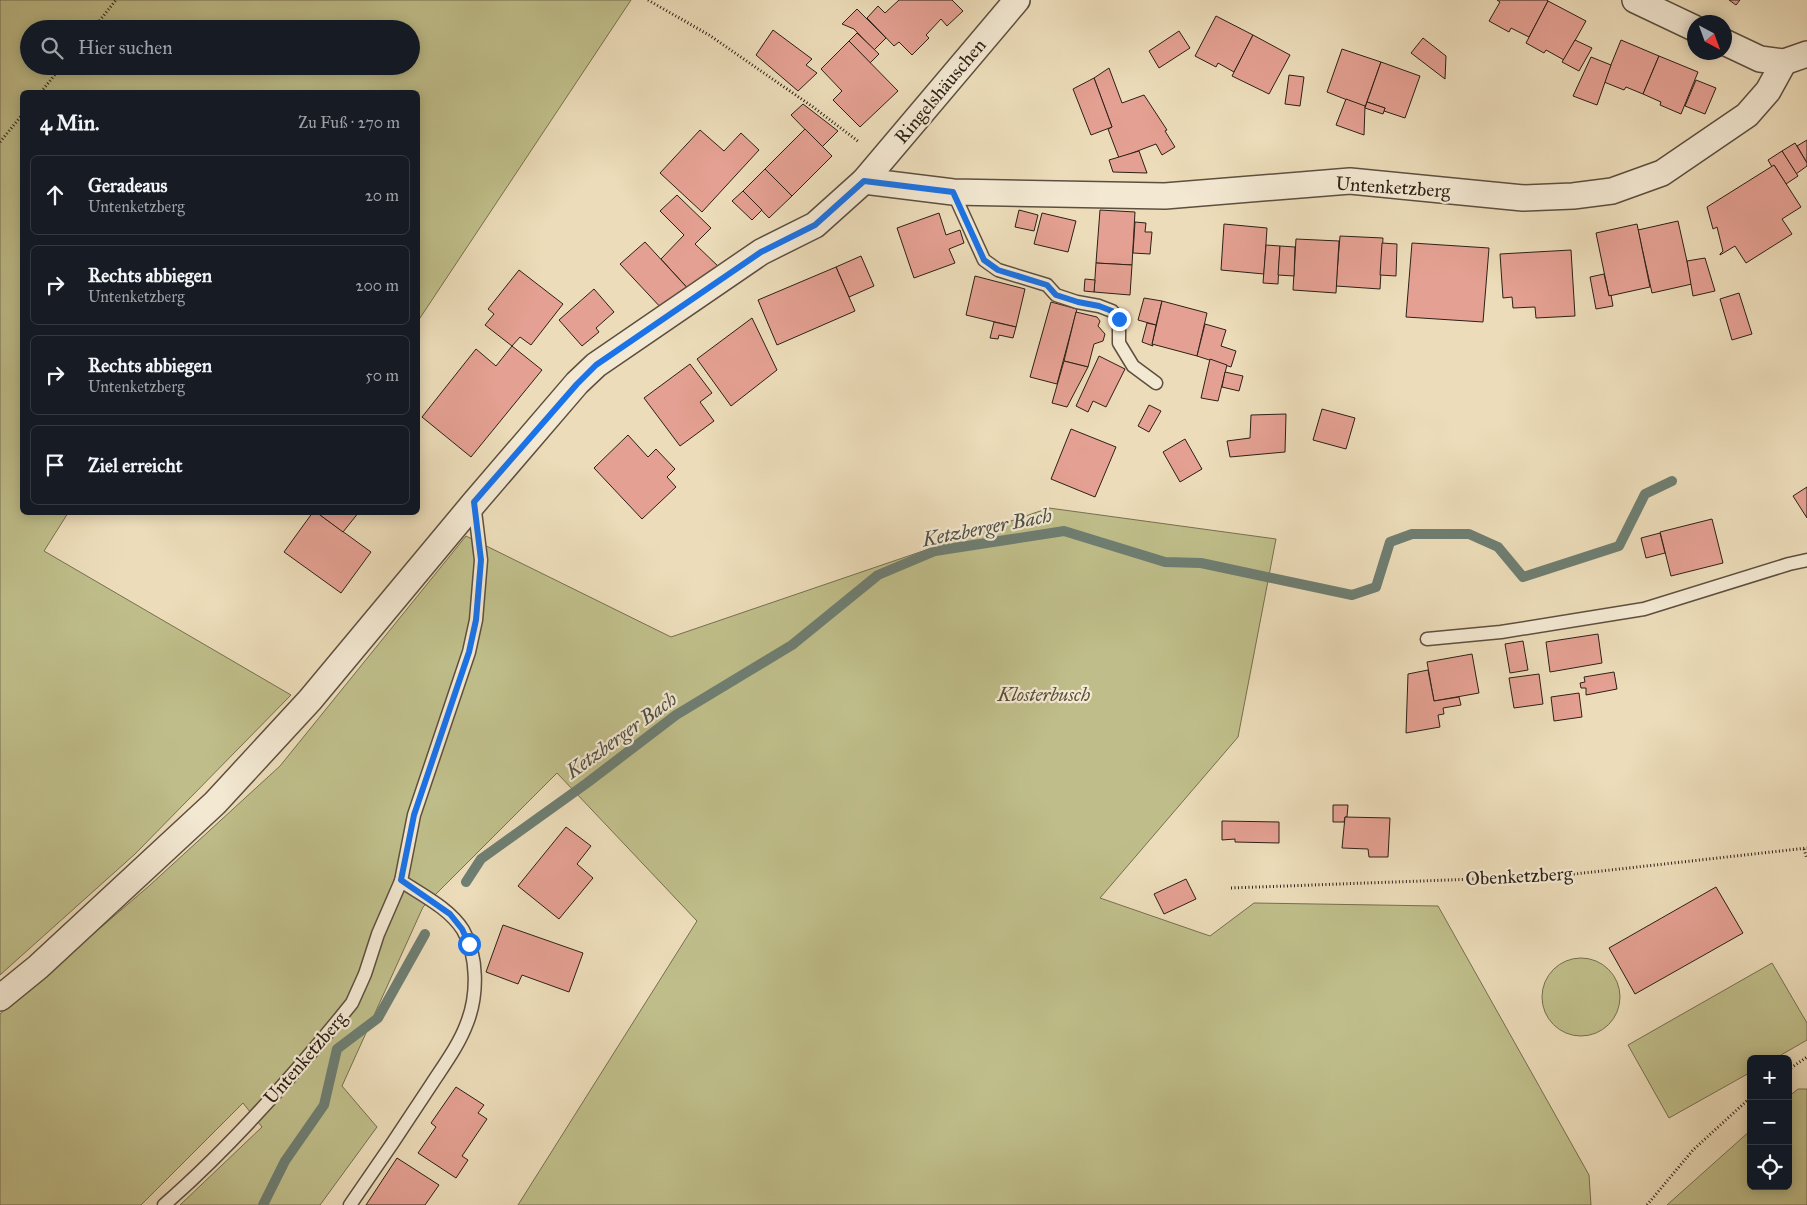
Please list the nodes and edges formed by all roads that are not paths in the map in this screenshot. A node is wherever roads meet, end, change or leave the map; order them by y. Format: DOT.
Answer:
graph roads {
  1 [pos="1017,0"];
  2 [pos="1635,0"];
  3 [pos="1687,25"];
  4 [pos="1732,46"];
  5 [pos="1796,58"];
  6 [pos="864,181"];
  7 [pos="953,192"];
  8 [pos="1156,383"];
  9 [pos="474,502"];
  10 [pos="1807,560"];
  11 [pos="1427,639"];
  12 [pos="401,880"];
  13 [pos="0,998"];
  14 [pos="164,1205"];
  15 [pos="350,1205"];
  1 -- 6 [label="street, Ringelshäuschen"];
  2 -- 3 [label="street"];
  4 -- 5 [label="street"];
  5 -- 7 [label="street, Untenketzberg"];
  6 -- 7 [label="street, Untenketzberg"];
  6 -- 9 [label="street"];
  7 -- 8 [label="lane"];
  9 -- 12 [label="lane, Untenketzberg"];
  9 -- 13 [label="street"];
  10 -- 11 [label="lane"];
  12 -- 14 [label="lane, Untenketzberg"];
  12 -- 15 [label="lane"];
}
